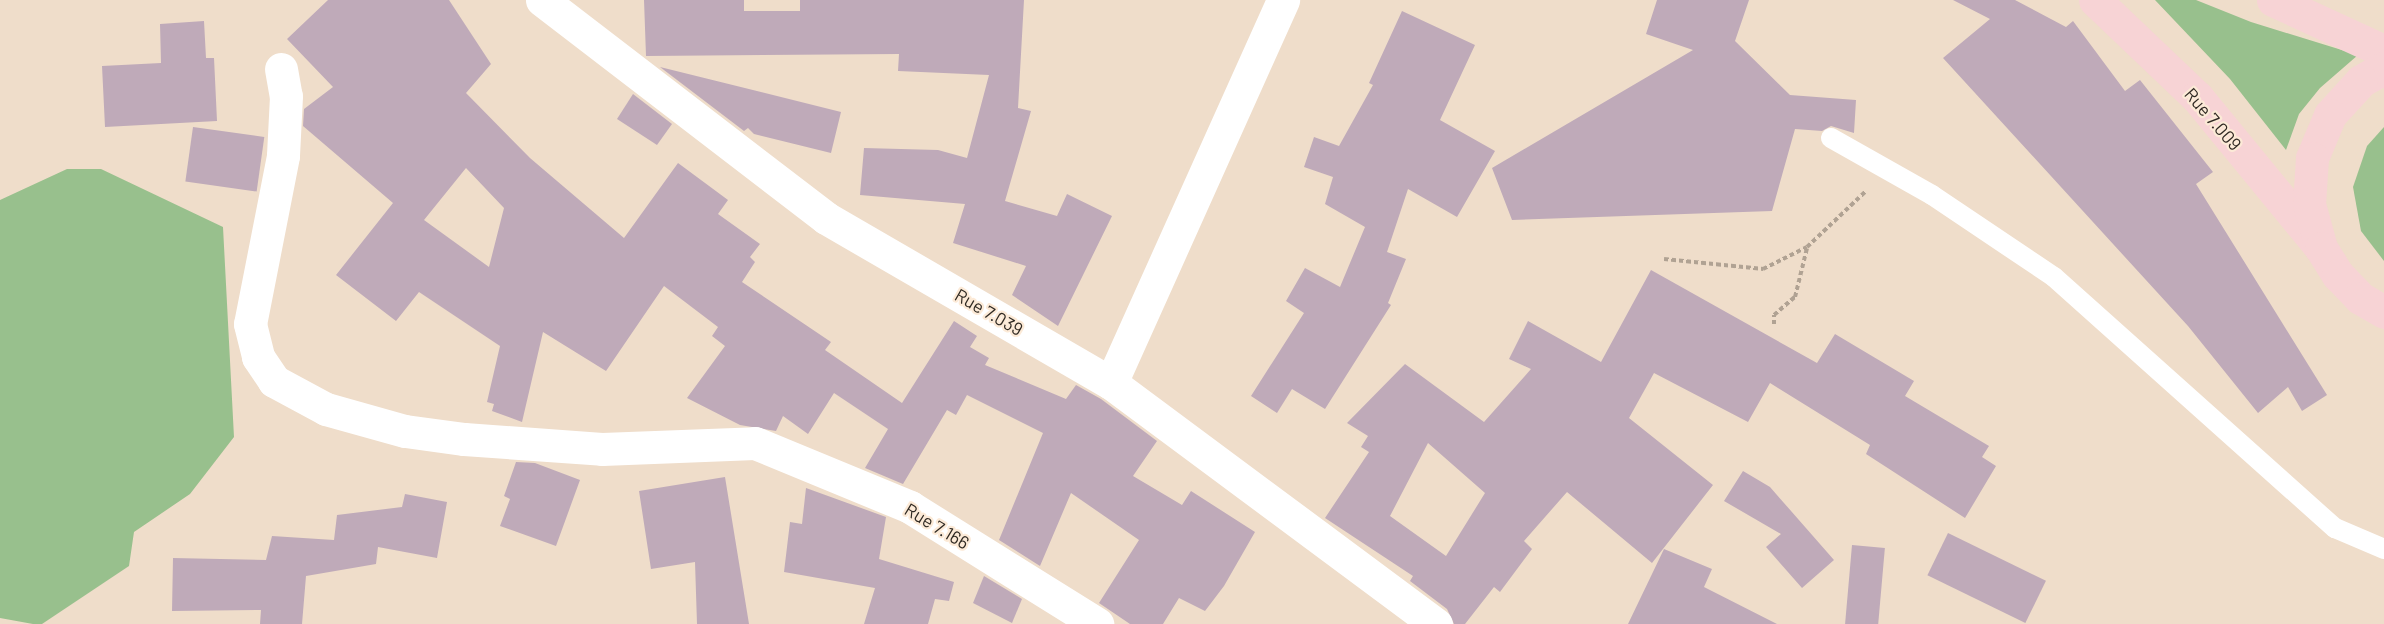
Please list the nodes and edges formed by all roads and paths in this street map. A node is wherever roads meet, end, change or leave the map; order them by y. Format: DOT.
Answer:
graph roads {
  1 [pos="542,0"];
  2 [pos="1283,0"];
  3 [pos="2095,0"];
  4 [pos="2272,0"];
  5 [pos="2384,51"];
  6 [pos="2384,68"];
  7 [pos="280,69"];
  8 [pos="1831,138"];
  9 [pos="1874,163"];
  10 [pos="1807,247"];
  11 [pos="2321,248"];
  12 [pos="1664,259"];
  13 [pos="2384,312"];
  14 [pos="1774,324"];
  15 [pos="1111,383"];
  16 [pos="2384,549"];
  17 [pos="1097,624"];
  18 [pos="1436,624"];
  1 -- 15 [label="street, Rue 7.039"];
  2 -- 15 [label="street"];
  3 -- 11 [label="main road, Rue 7.009"];
  4 -- 5 [label="main road"];
  6 -- 11 [label="main road"];
  7 -- 17 [label="street, Rue 7.166"];
  8 -- 9 [label="lane"];
  9 -- 10 [label="path"];
  9 -- 16 [label="lane"];
  10 -- 12 [label="path"];
  10 -- 14 [label="path"];
  11 -- 13 [label="main road, Rue 7.009"];
  15 -- 18 [label="street, Rue 7.039"];
}
